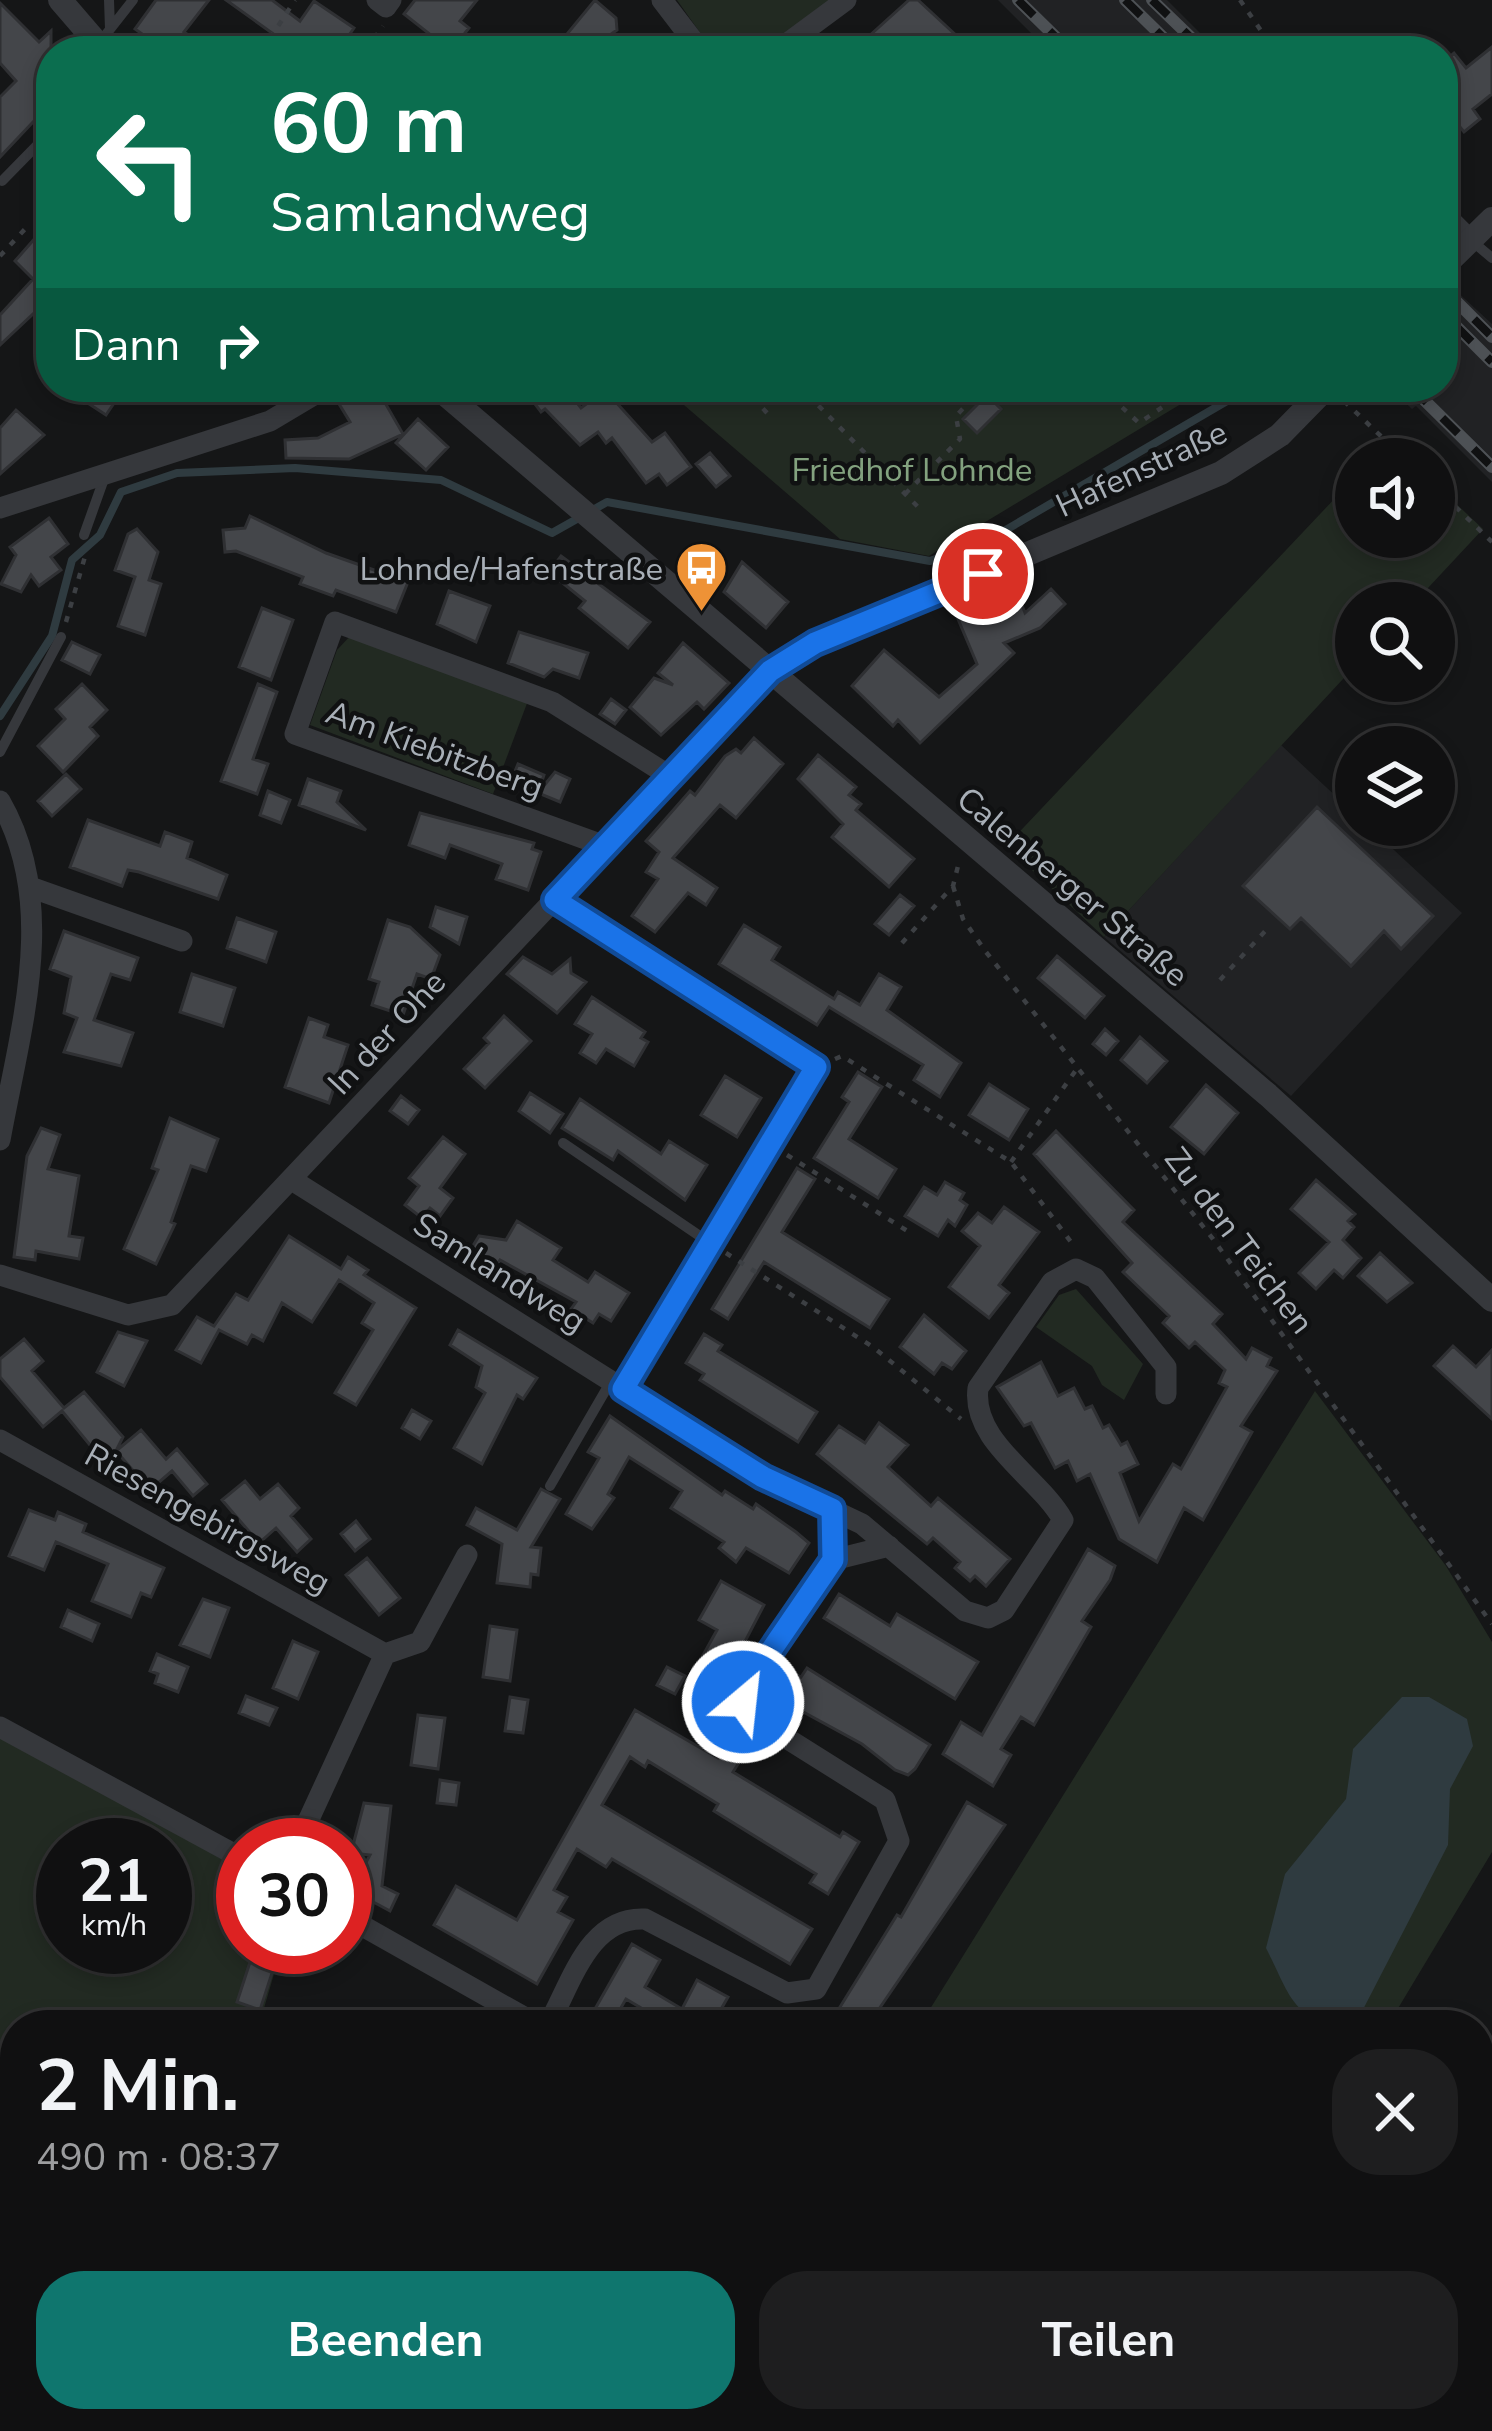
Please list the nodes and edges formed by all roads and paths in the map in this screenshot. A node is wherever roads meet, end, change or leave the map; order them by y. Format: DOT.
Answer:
graph roads {
  1 [pos="60,0"];
  2 [pos="109,0"];
  3 [pos="133,0"];
  4 [pos="296,0"];
  5 [pos="662,0"];
  6 [pos="846,0"];
  7 [pos="1240,0"];
  8 [pos="385,2"];
  9 [pos="98,36"];
  10 [pos="105,36"];
  11 [pos="108,36"];
  12 [pos="272,36"];
  13 [pos="376,36"];
  14 [pos="690,36"];
  15 [pos="797,36"];
  16 [pos="1265,36"];
  17 [pos="36,146"];
  18 [pos="2,181"];
  19 [pos="1492,219"];
  20 [pos="26,228"];
  21 [pos="1458,228"];
  22 [pos="1469,239"];
  23 [pos="1458,250"];
  24 [pos="0,256"];
  25 [pos="1492,258"];
  26 [pos="303,402"];
  27 [pos="455,402"];
  28 [pos="757,402"];
  29 [pos="815,402"];
  30 [pos="961,402"];
  31 [pos="969,402"];
  32 [pos="1116,402"];
  33 [pos="1170,402"];
  34 [pos="1314,402"];
  35 [pos="1345,402"];
  36 [pos="965,406"];
  37 [pos="773,418"];
  38 [pos="1383,438"];
  39 [pos="105,475"];
  40 [pos="905,494"];
  41 [pos="1455,507"];
  42 [pos="0,508"];
  43 [pos="919,508"];
  44 [pos="84,536"];
  45 [pos="1492,542"];
  46 [pos="86,555"];
  47 [pos="61,637"];
  48 [pos="770,671"];
  49 [pos="0,752"];
  50 [pos="668,775"];
  51 [pos="0,801"];
  52 [pos="969,841"];
  53 [pos="604,846"];
  54 [pos="952,886"];
  55 [pos="30,887"];
  56 [pos="555,900"];
  57 [pos="1268,928"];
  58 [pos="182,940"];
  59 [pos="902,943"];
  60 [pos="1220,980"];
  61 [pos="816,1067"];
  62 [pos="1076,1070"];
  63 [pos="0,1140"];
  64 [pos="563,1143"];
  65 [pos="770,1144"];
  66 [pos="1011,1162"];
  67 [pos="292,1180"];
  68 [pos="909,1232"];
  69 [pos="710,1243"];
  70 [pos="1076,1269"];
  71 [pos="0,1275"];
  72 [pos="1492,1300"];
  73 [pos="617,1385"];
  74 [pos="1166,1394"];
  75 [pos="983,1426"];
  76 [pos="0,1440"];
  77 [pos="550,1486"];
  78 [pos="832,1509"];
  79 [pos="889,1546"];
  80 [pos="467,1555"];
  81 [pos="833,1560"];
  82 [pos="1492,1624"];
  83 [pos="385,1654"];
  84 [pos="0,1726"];
  85 [pos="309,1818"];
  86 [pos="216,1844"];
  87 [pos="372,1931"];
  88 [pos="511,2010"];
  89 [pos="556,2010"];
  1 -- 9 [label="street"];
  2 -- 10 [label="lane"];
  3 -- 11 [label="lane"];
  4 -- 12 [label="path"];
  5 -- 14 [label="street"];
  6 -- 15 [label="street"];
  7 -- 16 [label="path"];
  8 -- 13 [label="path"];
  17 -- 18 [label="lane"];
  19 -- 22 [label="street"];
  20 -- 24 [label="path"];
  21 -- 22 [label="street"];
  22 -- 23 [label="street"];
  22 -- 25 [label="lane"];
  26 -- 39 [label="street"];
  27 -- 48 [label="street, Calenberger Straße"];
  28 -- 37 [label="path"];
  29 -- 40 [label="path"];
  30 -- 36 [label="path"];
  31 -- 36 [label="path"];
  32 -- 33 [label="path"];
  34 -- 48 [label="street, Hafenstraße"];
  35 -- 38 [label="path"];
  36 -- 40 [label="path"];
  39 -- 42 [label="street"];
  39 -- 44 [label="lane"];
  40 -- 43 [label="path"];
  41 -- 45 [label="path"];
  46 -- 47 [label="path"];
  47 -- 49 [label="lane"];
  48 -- 50 [label="street, In der Ohe"];
  48 -- 52 [label="street, Calenberger Straße"];
  50 -- 53 [label="street, In der Ohe"];
  50 -- 53 [label="street, Am Kiebitzberg"];
  51 -- 55 [label="street"];
  52 -- 54 [label="path"];
  52 -- 72 [label="street, Calenberger Straße"];
  53 -- 56 [label="street, In der Ohe"];
  54 -- 59 [label="path"];
  54 -- 62 [label="path, Zu den Teichen"];
  55 -- 58 [label="street"];
  55 -- 63 [label="street"];
  56 -- 61 [label="street"];
  56 -- 67 [label="street, In der Ohe"];
  57 -- 60 [label="path"];
  61 -- 65 [label="street"];
  61 -- 66 [label="path"];
  62 -- 66 [label="path"];
  62 -- 82 [label="path, Zu den Teichen"];
  64 -- 69 [label="lane"];
  65 -- 68 [label="path"];
  65 -- 69 [label="street"];
  66 -- 70 [label="path"];
  67 -- 71 [label="street, In der Ohe"];
  67 -- 73 [label="street, Samlandweg"];
  69 -- 73 [label="street"];
  69 -- 75 [label="path"];
  70 -- 74 [label="street"];
  70 -- 75 [label="street"];
  73 -- 77 [label="lane"];
  73 -- 78 [label="street, Samlandweg"];
  75 -- 79 [label="street, Samlandweg"];
  76 -- 83 [label="street, Riesengebirgsweg"];
  78 -- 79 [label="street, Samlandweg"];
  78 -- 81 [label="street"];
  79 -- 81 [label="street"];
  80 -- 83 [label="street"];
  81 -- 89 [label="street"];
  83 -- 85 [label="street"];
  84 -- 86 [label="street"];
  87 -- 88 [label="street"];
}
